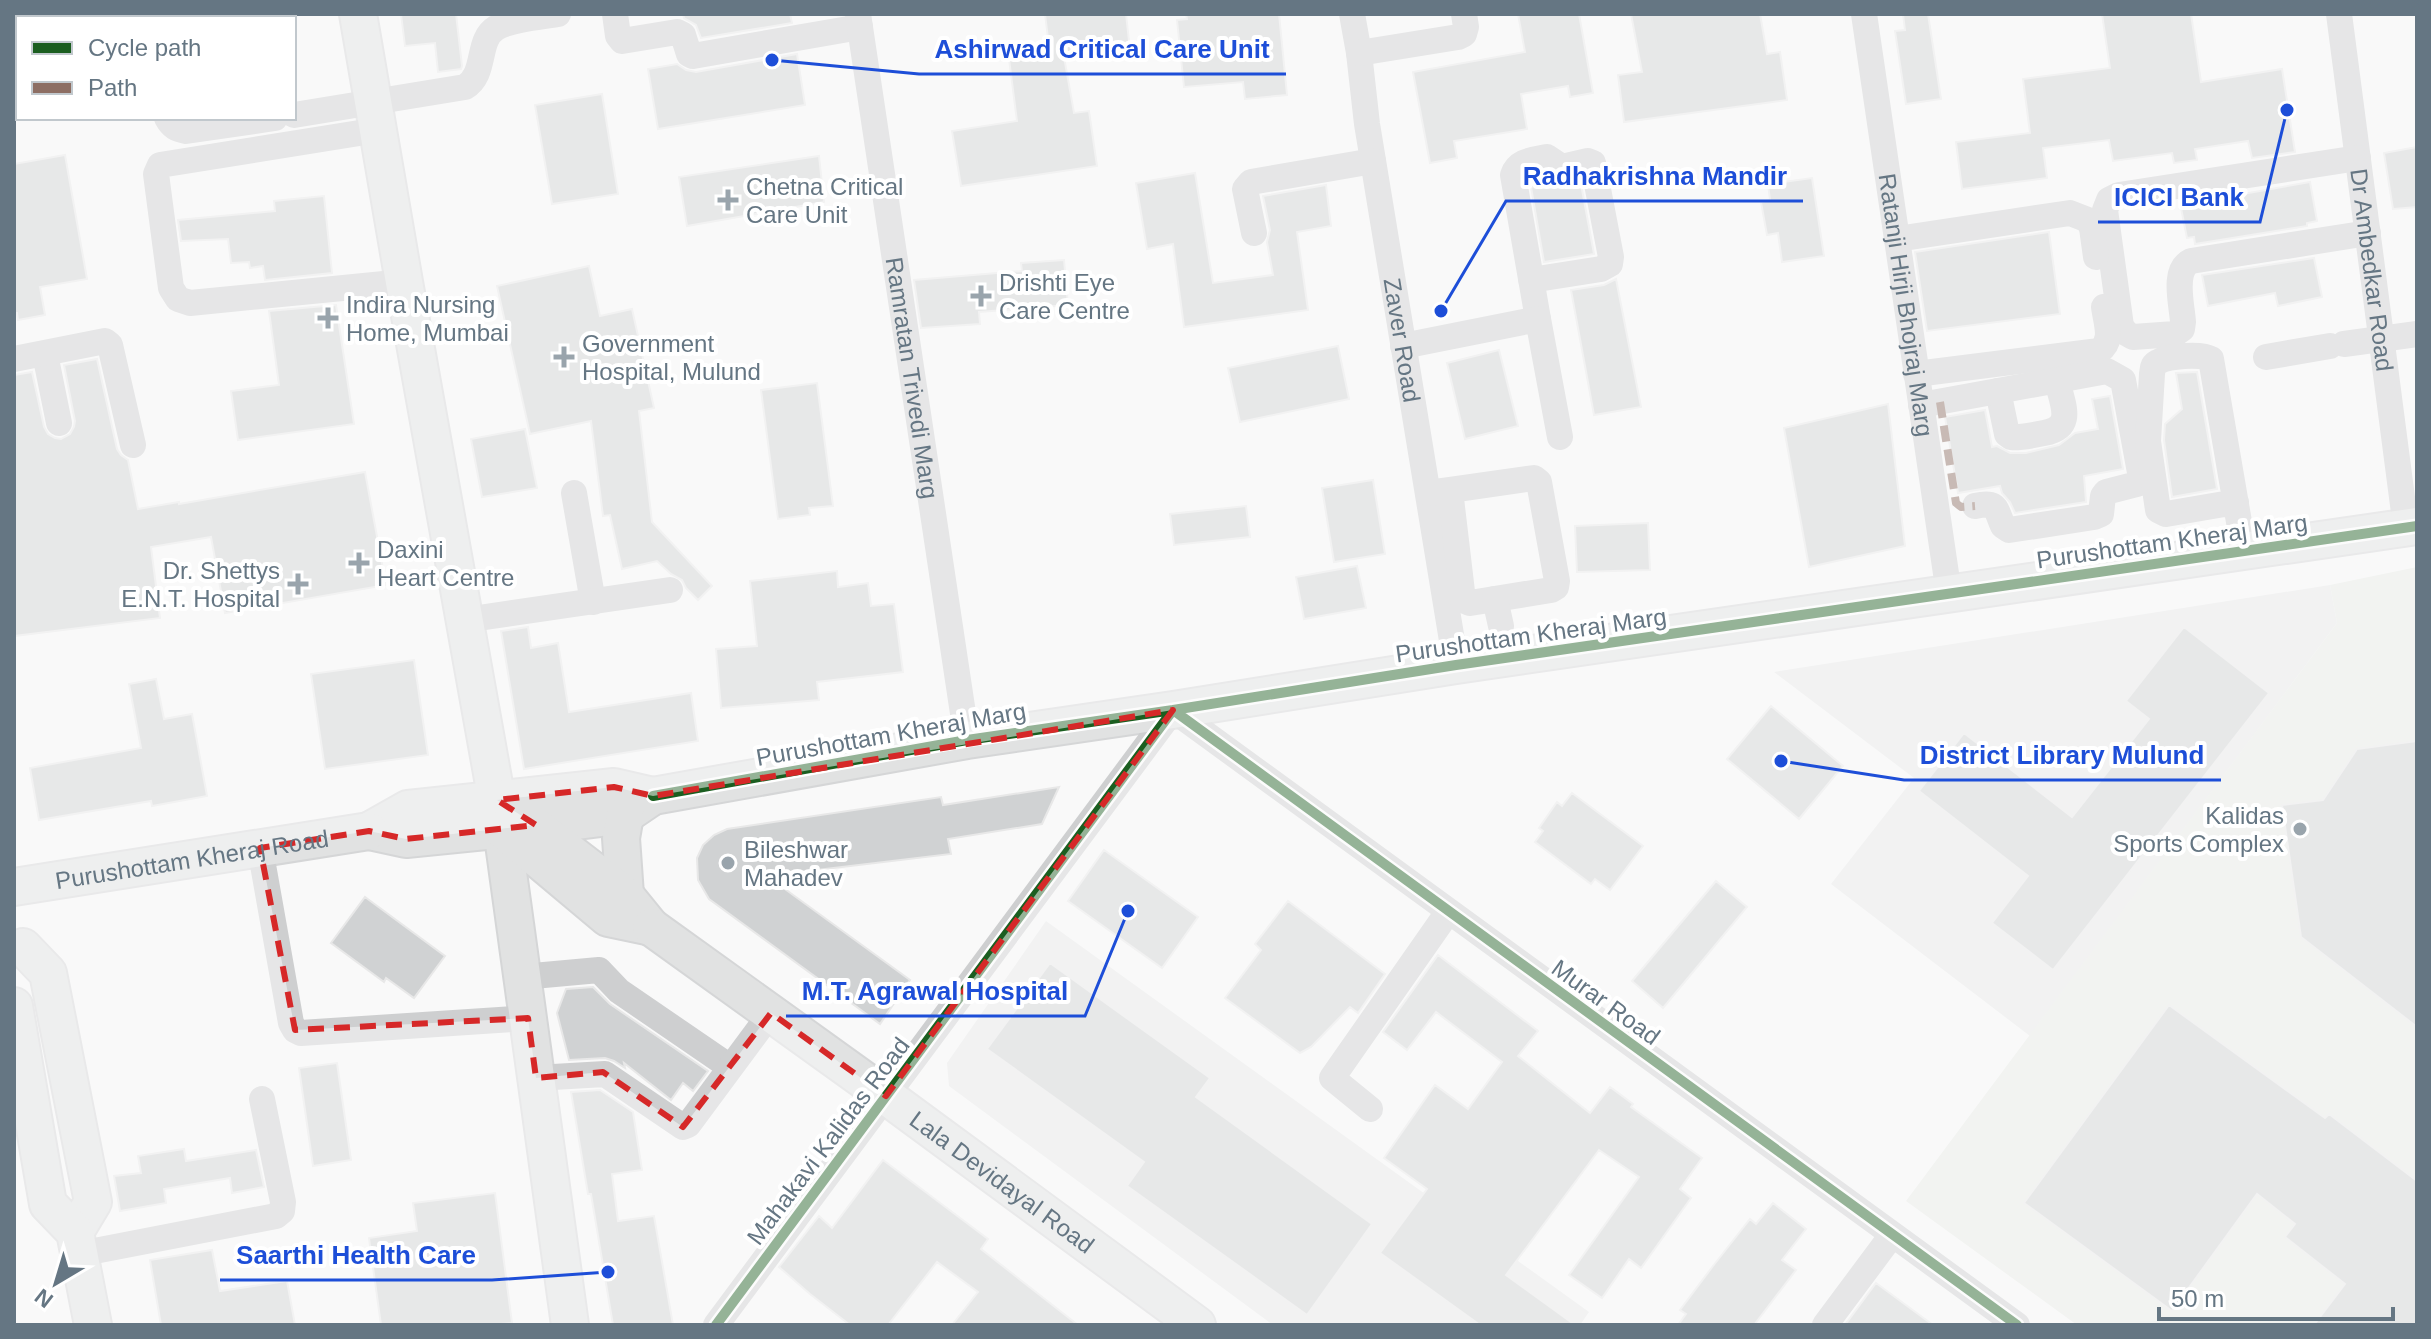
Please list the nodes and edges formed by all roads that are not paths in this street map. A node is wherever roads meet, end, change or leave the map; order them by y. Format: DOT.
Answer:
graph roads {
  1 [pos="358,14"];
  2 [pos="558,14"];
  3 [pos="615,14"];
  4 [pos="1352,14"];
  5 [pos="1464,14"];
  6 [pos="1864,14"];
  7 [pos="2339,14"];
  8 [pos="859,20"];
  9 [pos="1359,53"];
  10 [pos="296,115"];
  11 [pos="376,117"];
  12 [pos="168,120"];
  13 [pos="261,120"];
  14 [pos="2358,158"];
  15 [pos="1373,161"];
  16 [pos="1254,233"];
  17 [pos="2368,233"];
  18 [pos="1897,239"];
  19 [pos="1531,280"];
  20 [pos="404,282"];
  21 [pos="1538,319"];
  22 [pos="2417,334"];
  23 [pos="2381,337"];
  24 [pos="1403,346"];
  25 [pos="45,354"];
  26 [pos="2266,357"];
  27 [pos="14,359"];
  28 [pos="1916,374"];
  29 [pos="2057,380"];
  30 [pos="1998,391"];
  31 [pos="1921,405"];
  32 [pos="2231,420"];
  33 [pos="59,423"];
  34 [pos="1560,437"];
  35 [pos="133,445"];
  36 [pos="1439,492"];
  37 [pos="574,493"];
  38 [pos="2236,502"];
  39 [pos="1975,506"];
  40 [pos="2411,527"];
  41 [pos="2251,550"];
  42 [pos="1448,555"];
  43 [pos="670,590"];
  44 [pos="1949,594"];
  45 [pos="1495,599"];
  46 [pos="593,602"];
  47 [pos="465,620"];
  48 [pos="1501,626"];
  49 [pos="1456,665"];
  50 [pos="1173,710"];
  51 [pos="967,740"];
  52 [pos="639,805"];
  53 [pos="512,818"];
  54 [pos="260,848"];
  55 [pos="15,884"];
  56 [pos="625,895"];
  57 [pos="1448,912"];
  58 [pos="651,927"];
  59 [pos="19,958"];
  60 [pos="522,977"];
  61 [pos="14,1006"];
  62 [pos="771,1013"];
  63 [pos="528,1018"];
  64 [pos="730,1067"];
  65 [pos="536,1078"];
  66 [pos="886,1096"];
  67 [pos="262,1099"];
  68 [pos="1370,1109"];
  69 [pos="1892,1235"];
  70 [pos="77,1243"];
  71 [pos="93,1325"];
  72 [pos="570,1325"];
  73 [pos="716,1325"];
  74 [pos="1197,1325"];
  75 [pos="1825,1325"];
  76 [pos="2017,1325"];
  1 -- 11 [label="street"];
  2 -- 11 [label="street"];
  3 -- 8 [label="street"];
  4 -- 9 [label="street, Zaver Road"];
  5 -- 9 [label="street"];
  6 -- 18 [label="street, Ratanji Hirji Bhojraj Marg"];
  7 -- 14 [label="street, Dr Ambedkar Road"];
  8 -- 51 [label="street, Ramratan Trivedi Marg"];
  9 -- 15 [label="street, Zaver Road"];
  10 -- 11 [label="street"];
  11 -- 20 [label="street"];
  11 -- 20 [label="street"];
  12 -- 13 [label="street"];
  14 -- 17 [label="street, Dr Ambedkar Road"];
  14 -- 17 [label="street"];
  15 -- 16 [label="street"];
  15 -- 24 [label="street, Zaver Road"];
  17 -- 23 [label="street, Dr Ambedkar Road"];
  18 -- 28 [label="street, Ratanji Hirji Bhojraj Marg"];
  18 -- 28 [label="street"];
  19 -- 19 [label="street"];
  19 -- 21 [label="street"];
  20 -- 47 [label="street"];
  21 -- 24 [label="street"];
  21 -- 34 [label="street"];
  22 -- 23 [label="street"];
  23 -- 26 [label="street"];
  23 -- 40 [label="street, Dr Ambedkar Road"];
  24 -- 36 [label="street, Zaver Road"];
  25 -- 27 [label="street"];
  25 -- 33 [label="street"];
  25 -- 35 [label="street"];
  28 -- 31 [label="street, Ratanji Hirji Bhojraj Marg"];
  29 -- 30 [label="street"];
  29 -- 30 [label="street"];
  29 -- 39 [label="street"];
  30 -- 31 [label="street"];
  31 -- 44 [label="street, Ratanji Hirji Bhojraj Marg"];
  32 -- 41 [label="street"];
  36 -- 42 [label="street, Zaver Road"];
  36 -- 45 [label="street"];
  37 -- 46 [label="street"];
  38 -- 38 [label="street"];
  38 -- 41 [label="street"];
  40 -- 41 [label="street, Purushottam Kheraj Marg"];
  41 -- 44 [label="street, Purushottam Kheraj Marg"];
  42 -- 45 [label="street"];
  42 -- 49 [label="street, Zaver Road"];
  43 -- 46 [label="street"];
  44 -- 49 [label="street, Purushottam Kheraj Marg"];
  45 -- 48 [label="street"];
  46 -- 47 [label="street"];
  47 -- 53 [label="street"];
  49 -- 50 [label="street, Purushottam Kheraj Marg"];
  50 -- 51 [label="street, Purushottam Kheraj Marg"];
  50 -- 57 [label="street, Murar Road"];
  50 -- 66 [label="street, Mahakavi Kalidas Road"];
  51 -- 52 [label="street, Purushottam Kheraj Marg"];
  52 -- 53 [label="street, Purushottam Kheraj Marg"];
  52 -- 53 [label="street"];
  52 -- 56 [label="street"];
  53 -- 54 [label="street, Purushottam Kheraj Road"];
  53 -- 56 [label="street"];
  53 -- 58 [label="street"];
  53 -- 60 [label="street"];
  54 -- 55 [label="street, Purushottam Kheraj Road"];
  54 -- 63 [label="street"];
  55 -- 59 [label="street"];
  56 -- 58 [label="street"];
  57 -- 68 [label="street"];
  57 -- 69 [label="street, Murar Road"];
  58 -- 62 [label="street, Lala Devidayal Road"];
  59 -- 70 [label="street"];
  60 -- 63 [label="street"];
  60 -- 64 [label="street"];
  61 -- 70 [label="street"];
  62 -- 64 [label="street"];
  62 -- 66 [label="street, Lala Devidayal Road"];
  63 -- 65 [label="street"];
  64 -- 65 [label="street"];
  65 -- 72 [label="street"];
  66 -- 73 [label="street, Mahakavi Kalidas Road"];
  66 -- 74 [label="street, Lala Devidayal Road"];
  67 -- 70 [label="street"];
  69 -- 75 [label="street"];
  69 -- 76 [label="street, Murar Road"];
  70 -- 71 [label="street"];
}
